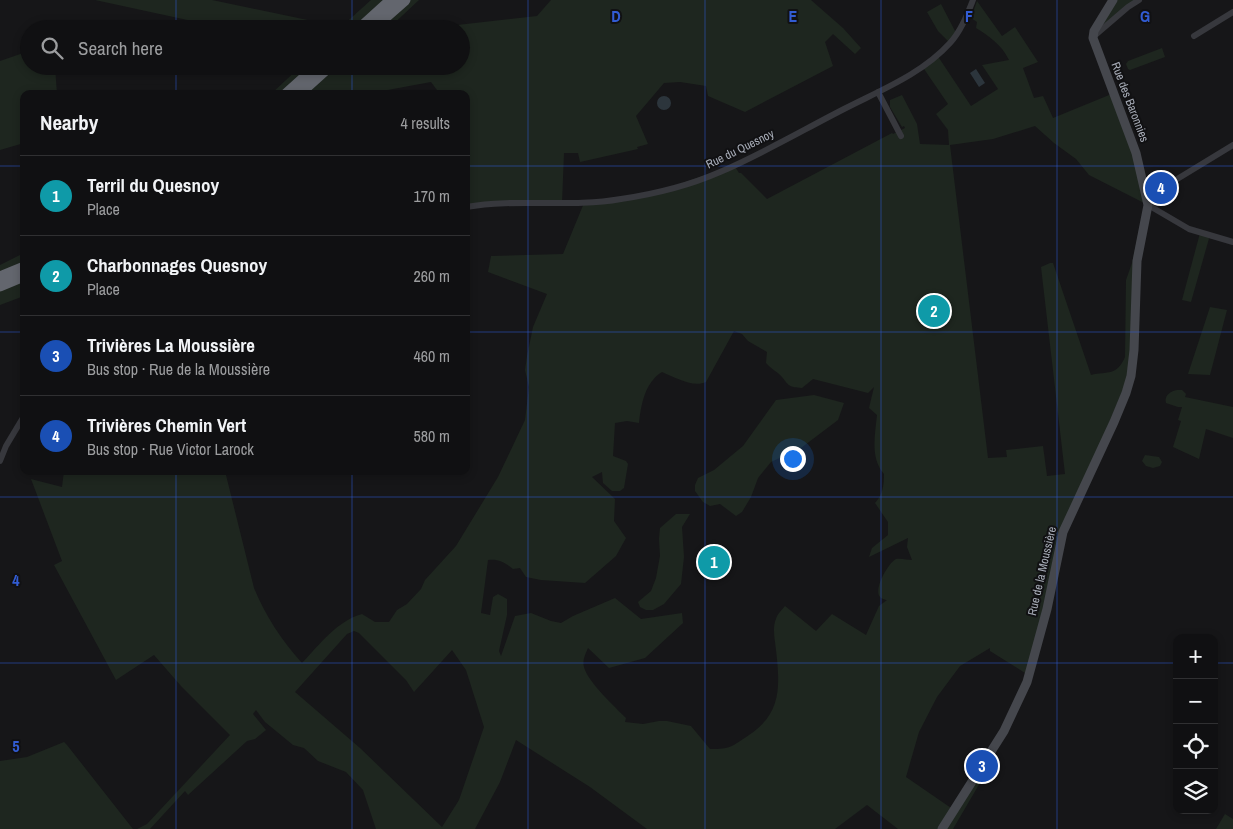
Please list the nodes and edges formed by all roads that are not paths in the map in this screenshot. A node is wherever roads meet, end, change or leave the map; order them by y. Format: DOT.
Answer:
graph roads {
  1 [pos="391,0"];
  2 [pos="405,0"];
  3 [pos="973,0"];
  4 [pos="1113,0"];
  5 [pos="1139,0"];
  6 [pos="1233,12"];
  7 [pos="369,20"];
  8 [pos="382,20"];
  9 [pos="1194,36"];
  10 [pos="1093,37"];
  11 [pos="307,75"];
  12 [pos="320,75"];
  13 [pos="290,90"];
  14 [pos="303,90"];
  15 [pos="878,92"];
  16 [pos="901,136"];
  17 [pos="1233,144"];
  18 [pos="1147,202"];
  19 [pos="470,207"];
  20 [pos="1146,219"];
  21 [pos="1233,242"];
  22 [pos="20,269"];
  23 [pos="0,277"];
  24 [pos="20,278"];
  25 [pos="0,286"];
  26 [pos="20,423"];
  27 [pos="0,461"];
  28 [pos="942,829"];
  1 -- 7 [label="highway"];
  2 -- 8 [label="highway"];
  3 -- 15 [label="street, Rue du Quesnoy"];
  4 -- 10 [label="street"];
  5 -- 10 [label="street"];
  6 -- 9 [label="street"];
  10 -- 18 [label="street, Rue des Baronnies"];
  11 -- 13 [label="highway"];
  12 -- 14 [label="highway"];
  15 -- 16 [label="street"];
  15 -- 19 [label="street, Rue du Quesnoy"];
  17 -- 18 [label="street"];
  18 -- 20 [label="street, Rue des Baronnies"];
  18 -- 21 [label="street"];
  20 -- 28 [label="street, Rue de la Moussière"];
  22 -- 23 [label="highway"];
  24 -- 25 [label="highway"];
  26 -- 27 [label="street"];
}
